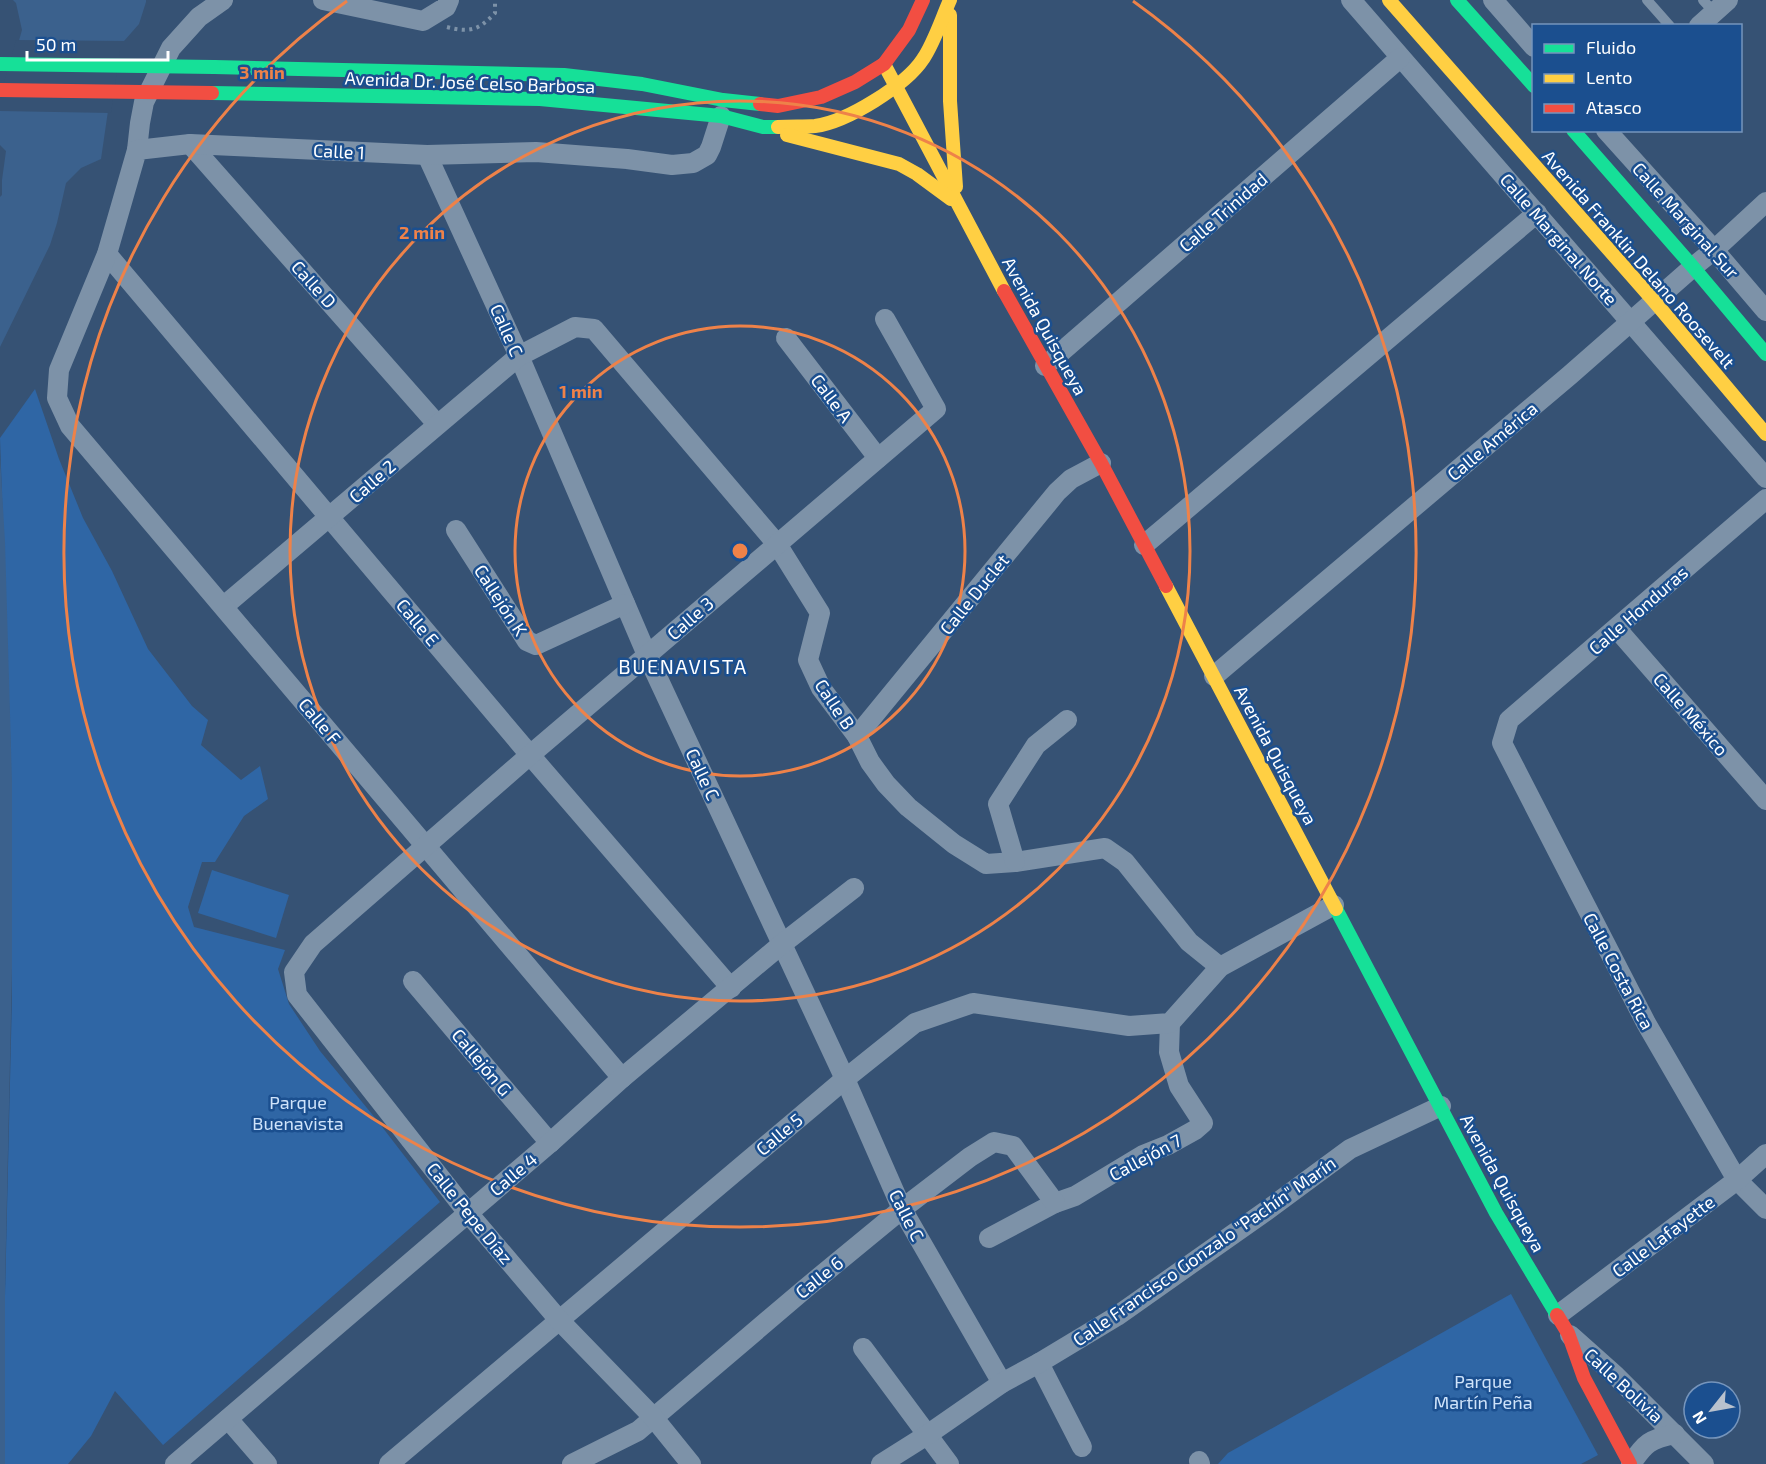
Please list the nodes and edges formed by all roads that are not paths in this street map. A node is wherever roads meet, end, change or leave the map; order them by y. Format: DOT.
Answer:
graph roads {
  1 [pos="223,0"];
  2 [pos="322,0"];
  3 [pos="449,0"];
  4 [pos="923,0"];
  5 [pos="950,0"];
  6 [pos="1351,0"];
  7 [pos="1389,0"];
  8 [pos="1457,0"];
  9 [pos="1493,0"];
  10 [pos="1647,0"];
  11 [pos="1715,4"];
  12 [pos="1668,24"];
  13 [pos="1700,24"];
  14 [pos="1532,46"];
  15 [pos="1400,58"];
  16 [pos="0,64"];
  17 [pos="884,64"];
  18 [pos="1532,85"];
  19 [pos="897,86"];
  20 [pos="0,90"];
  21 [pos="722,108"];
  22 [pos="763,127"];
  23 [pos="1575,132"];
  24 [pos="1608,132"];
  25 [pos="190,144"];
  26 [pos="137,150"];
  27 [pos="427,155"];
  28 [pos="1766,202"];
  29 [pos="957,204"];
  30 [pos="1537,213"];
  31 [pos="1714,250"];
  32 [pos="107,254"];
  33 [pos="1693,267"];
  34 [pos="1654,301"];
  35 [pos="1766,311"];
  36 [pos="885,319"];
  37 [pos="1631,322"];
  38 [pos="786,338"];
  39 [pos="1766,354"];
  40 [pos="519,356"];
  41 [pos="1045,366"];
  42 [pos="437,424"];
  43 [pos="1766,434"];
  44 [pos="878,458"];
  45 [pos="1101,463"];
  46 [pos="1766,478"];
  47 [pos="1766,499"];
  48 [pos="330,517"];
  49 [pos="456,530"];
  50 [pos="777,543"];
  51 [pos="1144,546"];
  52 [pos="625,604"];
  53 [pos="224,606"];
  54 [pos="1617,628"];
  55 [pos="647,655"];
  56 [pos="1214,676"];
  57 [pos="1067,720"];
  58 [pos="1509,720"];
  59 [pos="857,736"];
  60 [pos="530,755"];
  61 [pos="1766,800"];
  62 [pos="425,846"];
  63 [pos="1015,862"];
  64 [pos="854,888"];
  65 [pos="1334,905"];
  66 [pos="313,944"];
  67 [pos="782,944"];
  68 [pos="1220,967"];
  69 [pos="413,981"];
  70 [pos="731,988"];
  71 [pos="1170,1023"];
  72 [pos="622,1078"];
  73 [pos="845,1079"];
  74 [pos="1441,1106"];
  75 [pos="550,1143"];
  76 [pos="1766,1154"];
  77 [pos="1737,1180"];
  78 [pos="1055,1203"];
  79 [pos="902,1209"];
  80 [pos="1766,1209"];
  81 [pos="468,1213"];
  82 [pos="989,1238"];
  83 [pos="1558,1315"];
  84 [pos="559,1320"];
  85 [pos="1568,1333"];
  86 [pos="862,1348"];
  87 [pos="1039,1363"];
  88 [pos="1002,1383"];
  89 [pos="653,1417"];
  90 [pos="228,1419"];
  91 [pos="1675,1434"];
  92 [pos="927,1435"];
  93 [pos="1082,1448"];
  94 [pos="175,1464"];
  95 [pos="267,1464"];
  96 [pos="389,1464"];
  97 [pos="572,1464"];
  98 [pos="691,1464"];
  99 [pos="881,1464"];
  100 [pos="949,1464"];
  101 [pos="1631,1464"];
  102 [pos="1704,1464"];
  1 -- 26 [label="street"];
  2 -- 3 [label="street"];
  4 -- 17 [label="street, Avenida Dr. José Celso Barbosa"];
  5 -- 19 [label="street, Avenida Dr. José Celso Barbosa"];
  5 -- 29 [label="street"];
  6 -- 15 [label="street, Calle Marginal Norte"];
  7 -- 34 [label="street, Avenida Franklin Delano Roosevelt"];
  8 -- 18 [label="street"];
  9 -- 14 [label="street"];
  10 -- 12 [label="lane"];
  11 -- 13 [label="street"];
  15 -- 30 [label="street, Calle Marginal Norte"];
  15 -- 41 [label="street, Calle Trinidad"];
  16 -- 21 [label="street, Avenida Dr. José Celso Barbosa, bridge"];
  17 -- 19 [label="street, Avenida Quisqueya"];
  17 -- 21 [label="street, Avenida Dr. José Celso Barbosa"];
  19 -- 22 [label="street, Avenida Dr. José Celso Barbosa"];
  19 -- 29 [label="street, Avenida Quisqueya"];
  20 -- 21 [label="street, Avenida Dr. José Celso Barbosa, bridge"];
  21 -- 22 [label="street, Avenida Dr. José Celso Barbosa"];
  21 -- 27 [label="street, Calle 1"];
  22 -- 29 [label="street"];
  23 -- 33 [label="street, Avenida Franklin Delano Roosevelt"];
  24 -- 31 [label="street, Calle Marginal Sur"];
  25 -- 26 [label="street, Calle 1"];
  25 -- 27 [label="street, Calle 1"];
  25 -- 42 [label="street, Calle D"];
  26 -- 32 [label="street"];
  27 -- 40 [label="street, Calle C"];
  28 -- 31 [label="street, Calle América"];
  29 -- 41 [label="street, Avenida Quisqueya"];
  30 -- 37 [label="street, Calle Marginal Norte"];
  30 -- 51 [label="street"];
  31 -- 33 [label="street, Calle América"];
  31 -- 35 [label="street, Calle Marginal Sur"];
  32 -- 48 [label="street, Calle E"];
  32 -- 53 [label="street, Calle F"];
  33 -- 34 [label="street, Calle América"];
  33 -- 39 [label="street, Avenida Franklin Delano Roosevelt"];
  34 -- 37 [label="street, Calle América"];
  34 -- 43 [label="street, Avenida Franklin Delano Roosevelt"];
  36 -- 44 [label="street, Calle 3"];
  37 -- 46 [label="street, Calle Marginal Norte"];
  37 -- 56 [label="street, Calle América"];
  38 -- 44 [label="street, Calle A"];
  40 -- 42 [label="street, Calle 2"];
  40 -- 50 [label="street, Calle B"];
  40 -- 52 [label="street, Calle C"];
  41 -- 45 [label="street, Avenida Quisqueya"];
  42 -- 48 [label="street, Calle 2"];
  44 -- 50 [label="street, Calle 3"];
  45 -- 51 [label="street, Avenida Quisqueya"];
  45 -- 59 [label="street, Calle Duclet"];
  47 -- 54 [label="street, Calle Honduras"];
  48 -- 53 [label="street, Calle 2"];
  48 -- 60 [label="street, Calle E"];
  49 -- 52 [label="street, Callejón K"];
  50 -- 55 [label="street, Calle 3"];
  50 -- 59 [label="street, Calle B"];
  51 -- 56 [label="street, Avenida Quisqueya"];
  52 -- 55 [label="street, Calle C"];
  53 -- 62 [label="street, Calle F"];
  54 -- 58 [label="street, Calle Honduras"];
  54 -- 61 [label="street, Calle México"];
  55 -- 60 [label="street, Calle 3"];
  55 -- 67 [label="street, Calle C"];
  56 -- 65 [label="street, Avenida Quisqueya"];
  57 -- 63 [label="street"];
  58 -- 77 [label="street, Calle Costa Rica"];
  59 -- 63 [label="street, Calle B"];
  60 -- 62 [label="street, Calle 3"];
  60 -- 70 [label="street, Calle E"];
  62 -- 66 [label="street, Calle 3"];
  62 -- 72 [label="street, Calle F"];
  63 -- 68 [label="street, Calle B"];
  64 -- 67 [label="street, Calle 4"];
  65 -- 68 [label="street"];
  65 -- 74 [label="street, Avenida Quisqueya"];
  66 -- 81 [label="street, Calle Pepe Díaz"];
  67 -- 70 [label="street, Calle 4"];
  67 -- 73 [label="street, Calle C"];
  68 -- 71 [label="street"];
  69 -- 75 [label="street, Callejón G"];
  70 -- 72 [label="street, Calle 4"];
  71 -- 73 [label="street, Calle 5"];
  71 -- 78 [label="street, Callejón 7"];
  72 -- 75 [label="street, Calle 4"];
  73 -- 79 [label="street, Calle C"];
  73 -- 84 [label="street, Calle 5"];
  74 -- 83 [label="street, Avenida Quisqueya"];
  74 -- 87 [label="street, Calle Francisco Gonzalo \"Pachín\" Marín"];
  75 -- 81 [label="street, Calle 4"];
  76 -- 77 [label="street, Calle Lafayette"];
  77 -- 80 [label="street, Calle Costa Rica"];
  77 -- 83 [label="street, Calle Lafayette"];
  78 -- 79 [label="street, Calle 6"];
  78 -- 82 [label="street, Callejón 7"];
  79 -- 88 [label="street, Calle C"];
  79 -- 89 [label="street, Calle 6"];
  81 -- 84 [label="street, Calle Pepe Díaz"];
  81 -- 90 [label="street, Calle 4"];
  83 -- 85 [label="street, Avenida Quisqueya"];
  84 -- 89 [label="street, Calle Pepe Díaz"];
  84 -- 96 [label="street, Calle 5"];
  85 -- 91 [label="street, Calle Bolivia"];
  85 -- 101 [label="street, Avenida Quisqueya"];
  86 -- 92 [label="street"];
  87 -- 88 [label="street, Calle Francisco Gonzalo \"Pachín\" Marín"];
  87 -- 93 [label="street"];
  88 -- 92 [label="street, Calle Francisco Gonzalo \"Pachín\" Marín"];
  89 -- 97 [label="street, Calle 6"];
  89 -- 98 [label="street, Calle Pepe Díaz"];
  90 -- 94 [label="street, Calle 4"];
  90 -- 95 [label="street"];
  91 -- 101 [label="street"];
  91 -- 102 [label="street, Calle Bolivia"];
  92 -- 99 [label="street, Calle Francisco Gonzalo \"Pachín\" Marín"];
  92 -- 100 [label="street"];
}
